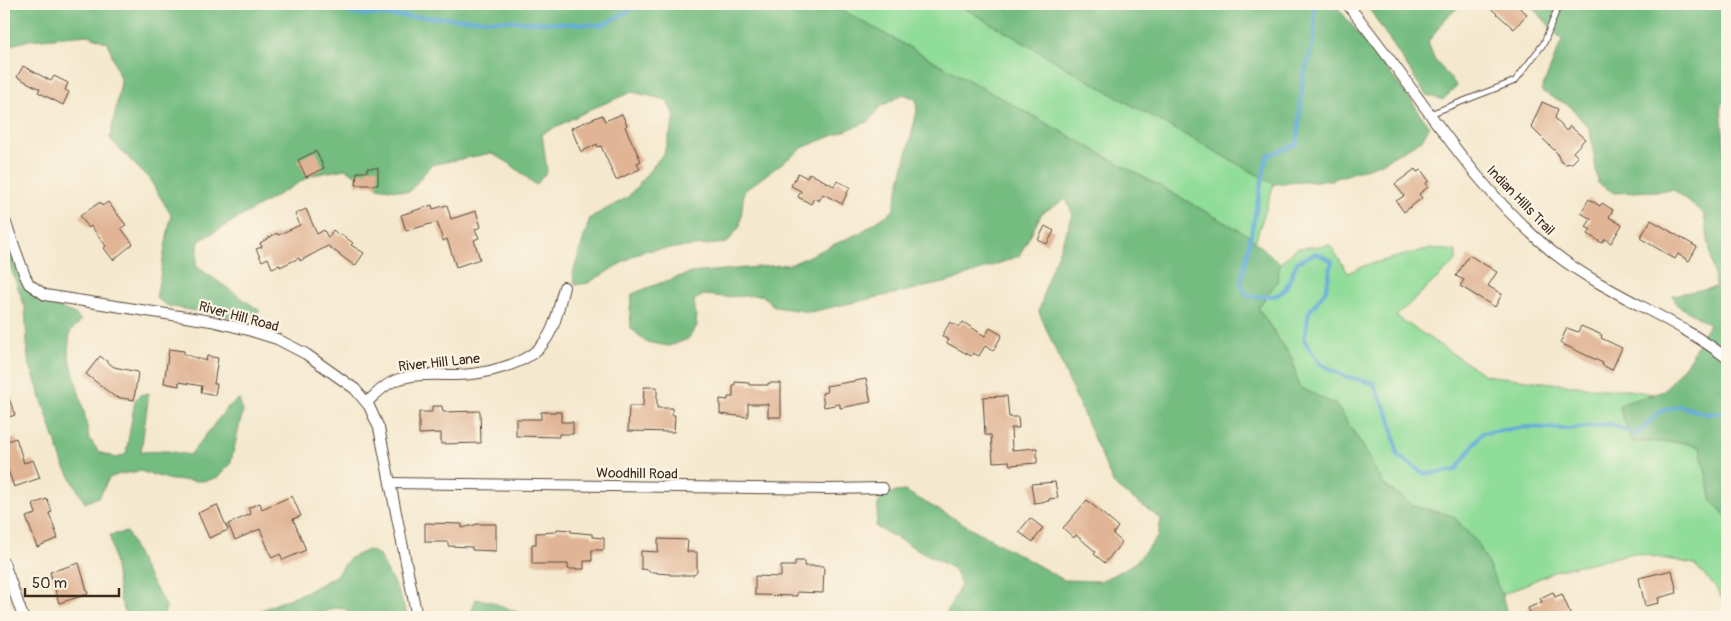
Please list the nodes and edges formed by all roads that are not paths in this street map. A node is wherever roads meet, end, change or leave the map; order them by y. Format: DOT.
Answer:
graph roads {
  1 [pos="1347,4"];
  2 [pos="1559,4"];
  3 [pos="1430,114"];
  4 [pos="4,218"];
  5 [pos="564,287"];
  6 [pos="1727,358"];
  7 [pos="367,402"];
  8 [pos="390,483"];
  9 [pos="883,488"];
  10 [pos="4,563"];
  11 [pos="23,617"];
  12 [pos="417,617"];
  1 -- 3 [label="street, Indian Hills Trail"];
  2 -- 3 [label="lane"];
  3 -- 6 [label="street, Indian Hills Trail"];
  4 -- 7 [label="street, River Hill Road"];
  5 -- 7 [label="street, River Hill Lane"];
  7 -- 8 [label="street, River Hill Road"];
  8 -- 9 [label="street, Woodhill Road"];
  8 -- 12 [label="street, River Hill Road"];
  10 -- 11 [label="street"];
}
